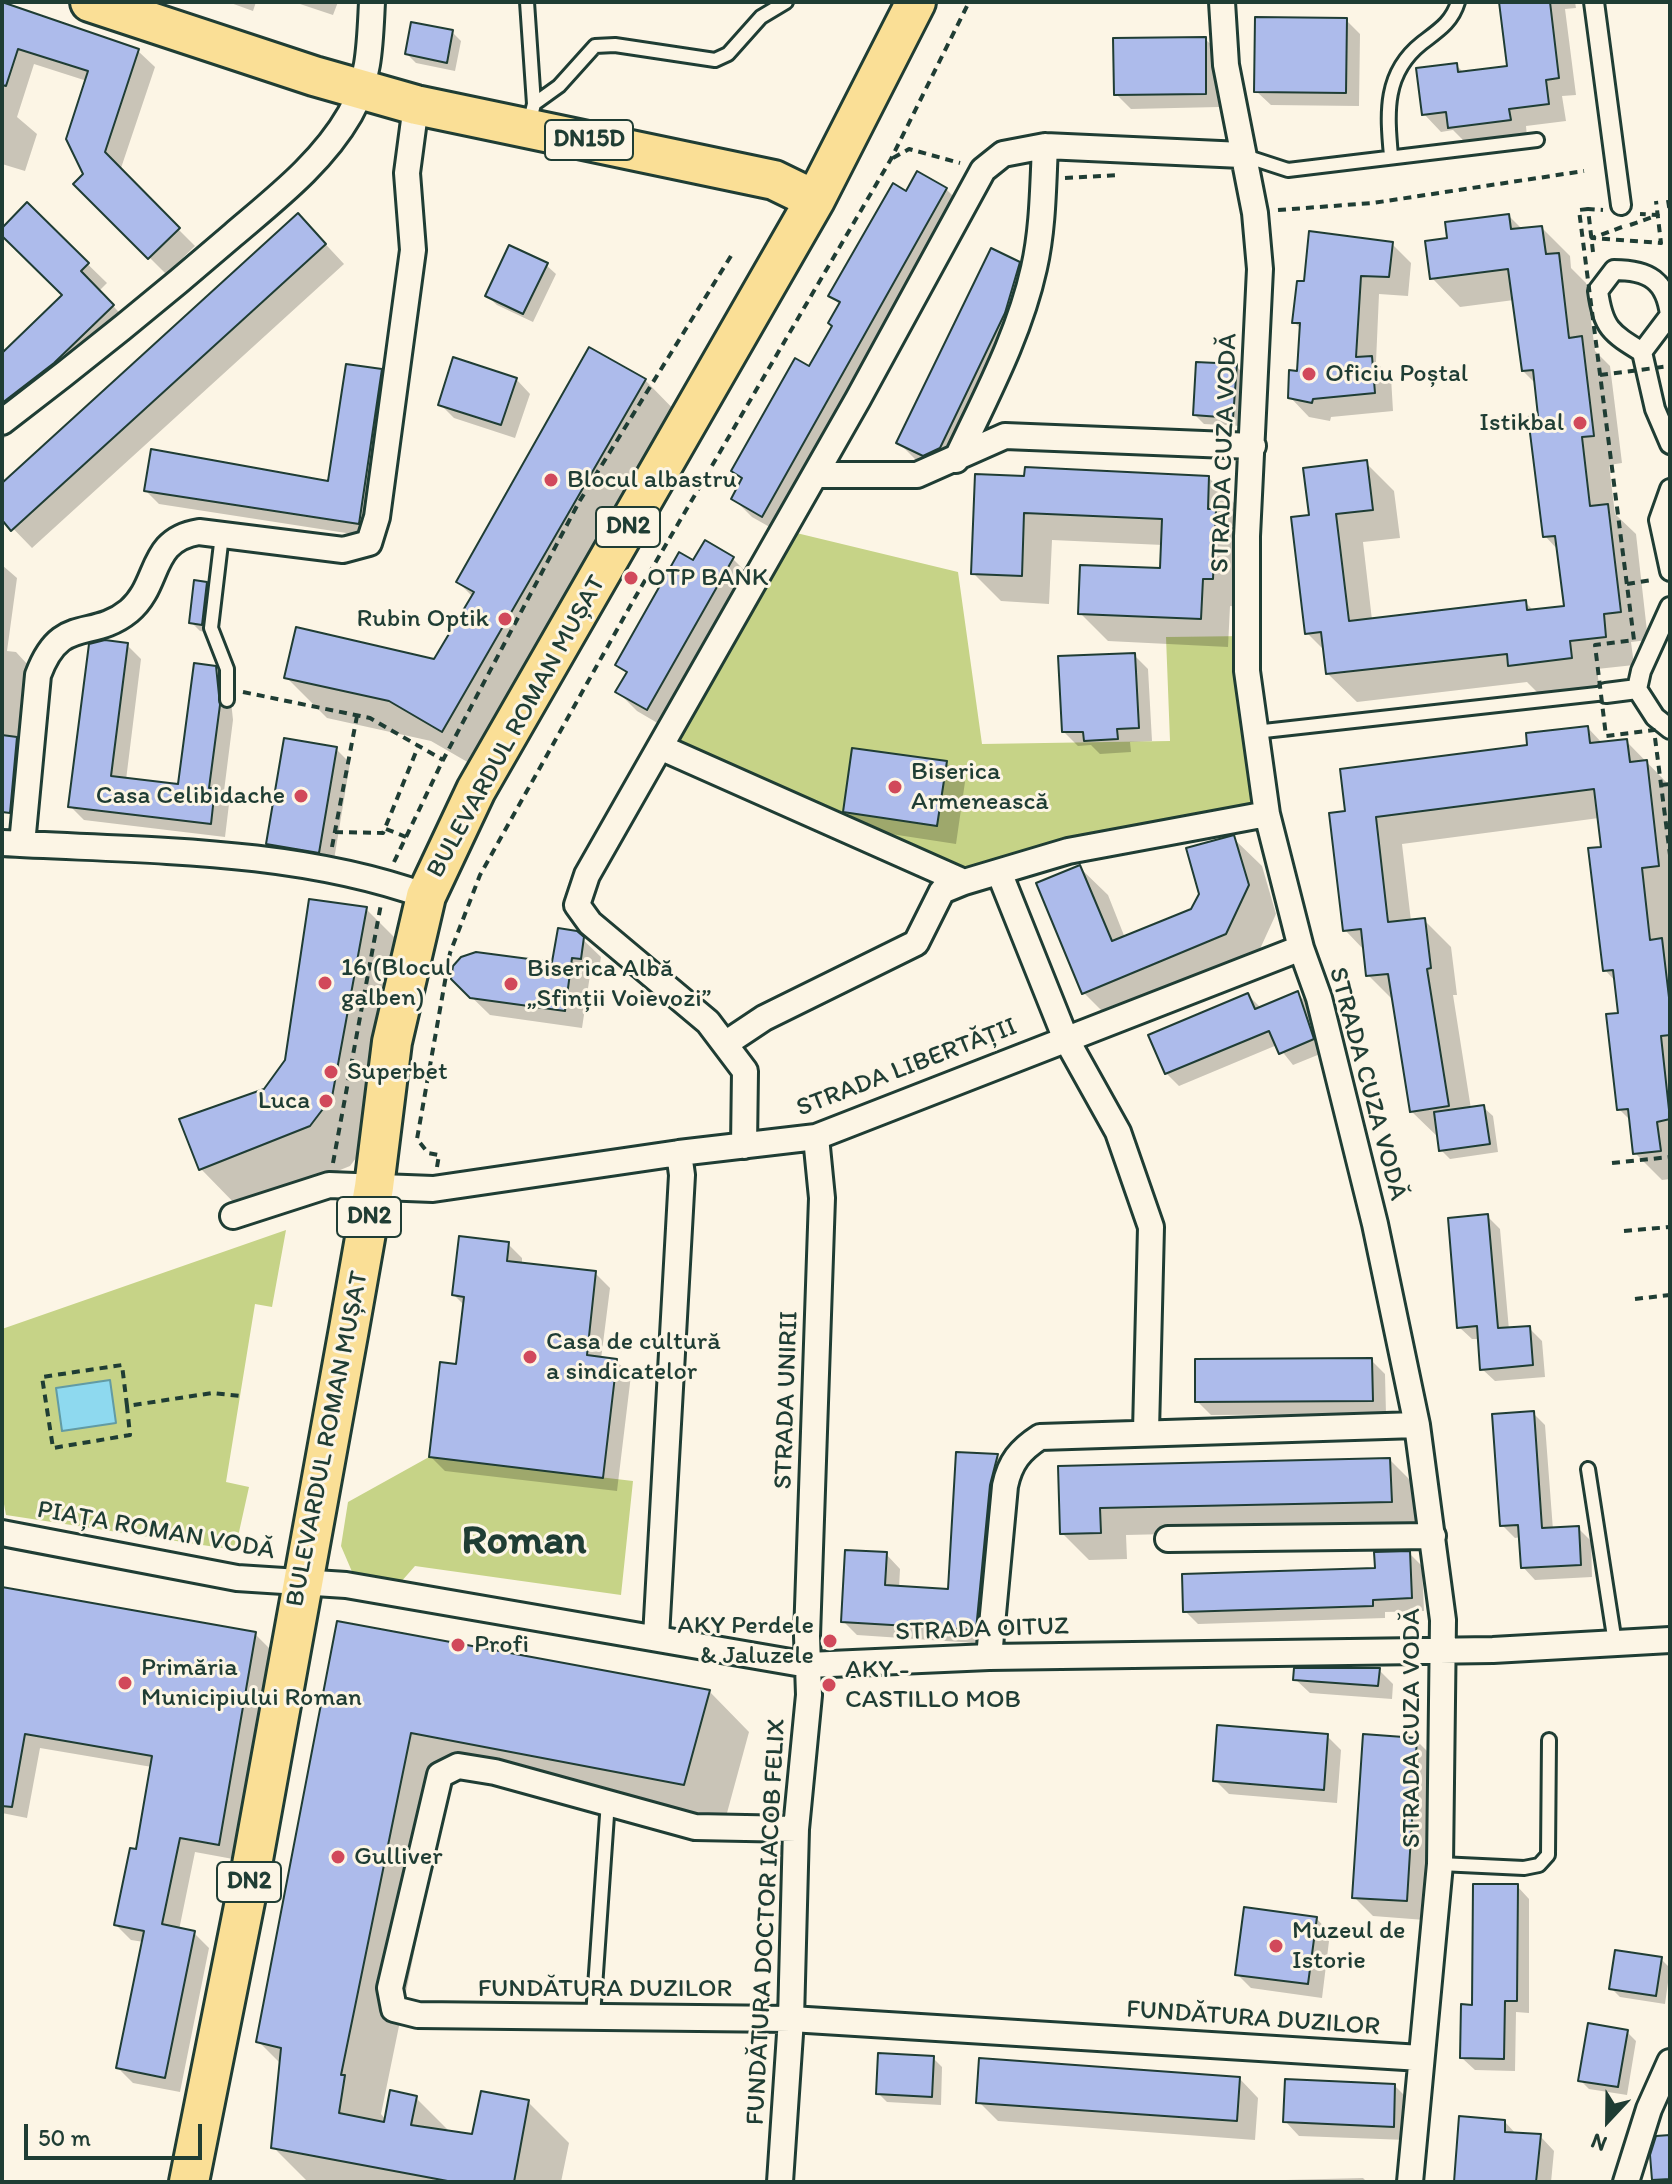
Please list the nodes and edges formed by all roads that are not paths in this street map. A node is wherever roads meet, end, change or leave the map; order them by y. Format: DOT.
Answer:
graph roads {
  1 [pos="90,2"];
  2 [pos="372,2"];
  3 [pos="527,2"];
  4 [pos="786,2"];
  5 [pos="916,2"];
  6 [pos="1222,2"];
  7 [pos="1458,2"];
  8 [pos="1594,2"];
  9 [pos="359,90"];
  10 [pos="416,105"];
  11 [pos="531,116"];
  12 [pos="1537,140"];
  13 [pos="1045,146"];
  14 [pos="1242,155"];
  15 [pos="1391,156"];
  16 [pos="815,200"];
  17 [pos="1621,205"];
  18 [pos="1642,352"];
  19 [pos="2,422"];
  20 [pos="1670,444"];
  21 [pos="1253,446"];
  22 [pos="956,460"];
  23 [pos="815,475"];
  24 [pos="1670,489"];
  25 [pos="222,535"];
  26 [pos="1663,576"];
  27 [pos="1670,607"];
  28 [pos="1637,689"];
  29 [pos="1606,693"];
  30 [pos="227,694"];
  31 [pos="1670,729"];
  32 [pos="1255,732"];
  33 [pos="660,747"];
  34 [pos="1267,814"];
  35 [pos="12,844"];
  36 [pos="999,872"];
  37 [pos="964,882"];
  38 [pos="426,896"];
  39 [pos="1301,948"];
  40 [pos="1065,1037"];
  41 [pos="725,1044"];
  42 [pos="816,1137"];
  43 [pos="744,1146"];
  44 [pos="679,1153"];
  45 [pos="374,1187"];
  46 [pos="233,1216"];
  47 [pos="1417,1425"];
  48 [pos="1146,1431"];
  49 [pos="1588,1469"];
  50 [pos="2,1533"];
  51 [pos="1433,1536"];
  52 [pos="1168,1539"];
  53 [pos="302,1581"];
  54 [pos="656,1637"];
  55 [pos="1670,1640"];
  56 [pos="1615,1643"];
  57 [pos="1444,1651"];
  58 [pos="989,1657"];
  59 [pos="808,1665"];
  60 [pos="1549,1740"];
  61 [pos="608,1801"];
  62 [pos="796,1829"];
  63 [pos="1440,1864"];
  64 [pos="593,2016"];
  65 [pos="791,2019"];
  66 [pos="1421,2058"];
  67 [pos="1670,2062"];
  68 [pos="189,2182"];
  69 [pos="780,2182"];
  70 [pos="1410,2182"];
  71 [pos="1626,2182"];
  1 -- 9 [label="main road, DN15D"];
  2 -- 9 [label="street"];
  3 -- 11 [label="lane"];
  4 -- 11 [label="lane"];
  5 -- 16 [label="main road, BULEVARDUL ROMAN MUȘAT / DN2"];
  6 -- 14 [label="street, STRADA CUZA VODĂ"];
  7 -- 15 [label="lane"];
  8 -- 17 [label="street"];
  9 -- 10 [label="main road, DN15D"];
  9 -- 19 [label="street"];
  10 -- 11 [label="main road, DN15D"];
  10 -- 25 [label="street"];
  11 -- 16 [label="main road, DN15D"];
  12 -- 15 [label="lane"];
  13 -- 14 [label="street"];
  13 -- 22 [label="street"];
  13 -- 23 [label="street"];
  14 -- 15 [label="lane"];
  14 -- 21 [label="street, STRADA CUZA VODĂ"];
  16 -- 38 [label="main road, BULEVARDUL ROMAN MUȘAT / DN2"];
  18 -- 18 [label="street"];
  18 -- 20 [label="street"];
  21 -- 22 [label="street"];
  21 -- 32 [label="street, STRADA CUZA VODĂ"];
  22 -- 23 [label="street"];
  23 -- 33 [label="street"];
  24 -- 26 [label="street"];
  25 -- 30 [label="lane"];
  25 -- 35 [label="street"];
  27 -- 28 [label="street"];
  28 -- 29 [label="street"];
  28 -- 31 [label="street"];
  29 -- 32 [label="lane"];
  32 -- 34 [label="street, STRADA CUZA VODĂ"];
  33 -- 37 [label="street"];
  33 -- 41 [label="street"];
  34 -- 36 [label="street"];
  34 -- 39 [label="street, STRADA CUZA VODĂ"];
  35 -- 38 [label="street"];
  36 -- 37 [label="street"];
  36 -- 40 [label="street"];
  37 -- 41 [label="street"];
  38 -- 45 [label="main road, BULEVARDUL ROMAN MUȘAT / DN2"];
  39 -- 40 [label="street, STRADA LIBERTĂȚII"];
  39 -- 47 [label="street, STRADA CUZA VODĂ"];
  40 -- 42 [label="street, STRADA LIBERTĂȚII"];
  40 -- 48 [label="street"];
  41 -- 43 [label="street"];
  42 -- 43 [label="street, STRADA LIBERTĂȚII"];
  42 -- 59 [label="street, STRADA UNIRII"];
  43 -- 44 [label="street, STRADA LIBERTĂȚII"];
  44 -- 45 [label="street, STRADA LIBERTĂȚII"];
  44 -- 54 [label="street"];
  45 -- 46 [label="street"];
  45 -- 53 [label="main road, BULEVARDUL ROMAN MUȘAT / DN2"];
  47 -- 48 [label="street"];
  47 -- 51 [label="street, STRADA CUZA VODĂ"];
  48 -- 58 [label="street"];
  49 -- 56 [label="lane"];
  50 -- 53 [label="street, PIAȚA ROMAN VODĂ"];
  51 -- 52 [label="street"];
  51 -- 57 [label="street, STRADA CUZA VODĂ"];
  53 -- 54 [label="street, STRADA OITUZ"];
  53 -- 68 [label="main road, BULEVARDUL ROMAN MUȘAT / DN2"];
  54 -- 59 [label="street, STRADA OITUZ"];
  55 -- 56 [label="street, STRADA OITUZ"];
  56 -- 57 [label="street, STRADA OITUZ"];
  57 -- 58 [label="street, STRADA OITUZ"];
  57 -- 63 [label="street, STRADA CUZA VODĂ"];
  58 -- 59 [label="street, STRADA OITUZ"];
  59 -- 62 [label="street, FUNDĂTURA DOCTOR IACOB FELIX"];
  60 -- 63 [label="lane"];
  61 -- 62 [label="street, FUNDĂTURA DUZILOR"];
  61 -- 64 [label="lane"];
  61 -- 64 [label="street, FUNDĂTURA DUZILOR"];
  62 -- 65 [label="street, FUNDĂTURA DOCTOR IACOB FELIX"];
  63 -- 66 [label="street, STRADA CUZA VODĂ"];
  64 -- 65 [label="street, FUNDĂTURA DUZILOR"];
  65 -- 66 [label="street, FUNDĂTURA DUZILOR"];
  65 -- 69 [label="street, FUNDĂTURA DOCTOR IACOB FELIX"];
  66 -- 70 [label="street, STRADA CUZA VODĂ"];
  67 -- 71 [label="street"];
}
